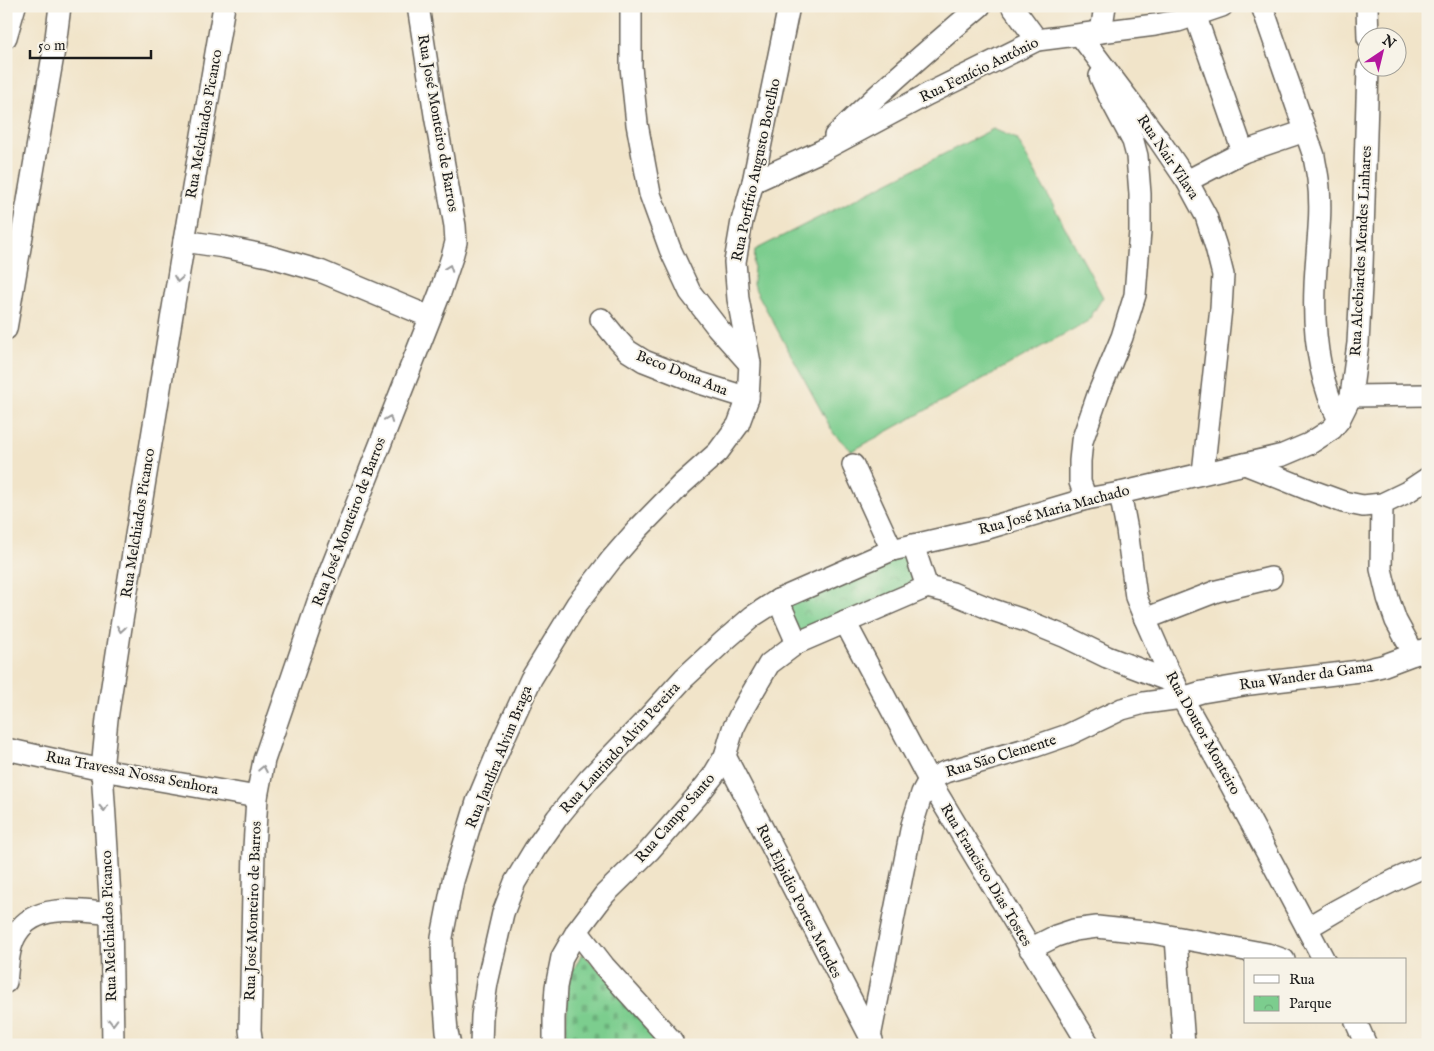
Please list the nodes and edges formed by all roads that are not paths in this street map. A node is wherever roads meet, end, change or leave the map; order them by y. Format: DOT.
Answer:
graph roads {
  1 [pos="15,6"];
  2 [pos="60,6"];
  3 [pos="224,6"];
  4 [pos="418,6"];
  5 [pos="632,6"];
  6 [pos="980,6"];
  7 [pos="1012,6"];
  8 [pos="1105,6"];
  9 [pos="1222,6"];
  10 [pos="1262,6"];
  11 [pos="1367,6"];
  12 [pos="791,8"];
  13 [pos="1194,11"];
  14 [pos="1368,28"];
  15 [pos="6,36"];
  16 [pos="1089,37"];
  17 [pos="1038,40"];
  18 [pos="1368,78"];
  19 [pos="1305,131"];
  20 [pos="821,151"];
  21 [pos="1243,152"];
  22 [pos="1187,181"];
  23 [pos="753,182"];
  24 [pos="184,241"];
  25 [pos="430,318"];
  26 [pos="601,319"];
  27 [pos="6,329"];
  28 [pos="750,363"];
  29 [pos="1428,395"];
  30 [pos="1351,396"];
  31 [pos="748,398"];
  32 [pos="1335,424"];
  33 [pos="1245,464"];
  34 [pos="853,466"];
  35 [pos="1203,473"];
  36 [pos="1428,478"];
  37 [pos="1120,493"];
  38 [pos="1086,499"];
  39 [pos="1382,504"];
  40 [pos="913,545"];
  41 [pos="892,550"];
  42 [pos="1271,578"];
  43 [pos="927,586"];
  44 [pos="778,600"];
  45 [pos="1145,619"];
  46 [pos="845,622"];
  47 [pos="797,643"];
  48 [pos="1421,651"];
  49 [pos="1178,690"];
  50 [pos="6,749"];
  51 [pos="725,756"];
  52 [pos="102,770"];
  53 [pos="929,780"];
  54 [pos="257,797"];
  55 [pos="1428,865"];
  56 [pos="111,914"];
  57 [pos="1307,928"];
  58 [pos="577,931"];
  59 [pos="1176,938"];
  60 [pos="1030,949"];
  61 [pos="1278,958"];
  62 [pos="1323,958"];
  63 [pos="6,982"];
  64 [pos="1357,1024"];
  65 [pos="672,1041"];
  66 [pos="872,1041"];
  67 [pos="113,1045"];
  68 [pos="252,1045"];
  69 [pos="450,1045"];
  70 [pos="481,1045"];
  71 [pos="554,1045"];
  72 [pos="1089,1045"];
  73 [pos="1184,1045"];
  74 [pos="1366,1045"];
  1 -- 15 [label="street"];
  2 -- 27 [label="street"];
  3 -- 24 [label="street, Rua Melchiados Picanco"];
  25 -- 4 [label="street, Rua José Monteiro de Barros, one-way"];
  5 -- 28 [label="street"];
  6 -- 20 [label="street"];
  7 -- 17 [label="street"];
  8 -- 16 [label="street"];
  9 -- 13 [label="street, Rua Fenício Antônio"];
  10 -- 19 [label="street"];
  11 -- 14 [label="street"];
  12 -- 23 [label="street, Rua Porfírio Augusto Botelho"];
  13 -- 16 [label="street, Rua Fenício Antônio"];
  13 -- 21 [label="street"];
  16 -- 17 [label="street, Rua Fenício Antônio"];
  16 -- 22 [label="street, Rua Nair Vilava"];
  16 -- 38 [label="street"];
  17 -- 20 [label="street, Rua Fenício Antônio"];
  18 -- 30 [label="street, Rua Alcebiardes Mendes Linhares"];
  19 -- 21 [label="street"];
  19 -- 32 [label="street"];
  20 -- 23 [label="street, Rua Fenício Antônio"];
  21 -- 22 [label="street"];
  22 -- 35 [label="street, Rua Nair Vilava"];
  23 -- 28 [label="street, Rua Porfírio Augusto Botelho"];
  24 -- 25 [label="street"];
  24 -- 52 [label="street, Rua Melchiados Picanco, one-way"];
  54 -- 25 [label="street, Rua José Monteiro de Barros, one-way"];
  26 -- 31 [label="street, Beco Dona Ana"];
  28 -- 31 [label="street, Rua Jandira Alvim Braga"];
  29 -- 30 [label="street"];
  30 -- 32 [label="street, Rua Alcebiardes Mendes Linhares"];
  31 -- 69 [label="street, Rua Jandira Alvim Braga"];
  32 -- 33 [label="street, Rua José Maria Machado"];
  33 -- 35 [label="street, Rua José Maria Machado"];
  33 -- 39 [label="street"];
  34 -- 41 [label="street"];
  35 -- 37 [label="street, Rua José Maria Machado"];
  36 -- 39 [label="street"];
  37 -- 38 [label="street, Rua José Maria Machado"];
  37 -- 45 [label="street, Rua Doutor Monteiro"];
  38 -- 40 [label="street, Rua José Maria Machado"];
  39 -- 48 [label="street"];
  40 -- 41 [label="street, Rua José Maria Machado"];
  40 -- 43 [label="street"];
  41 -- 44 [label="street, Rua José Maria Machado"];
  42 -- 45 [label="street"];
  43 -- 46 [label="street, Rua Campo Santo"];
  43 -- 49 [label="street"];
  44 -- 47 [label="street"];
  44 -- 70 [label="street, Rua Laurindo Alvin Pereira"];
  45 -- 49 [label="street, Rua Doutor Monteiro"];
  46 -- 47 [label="street, Rua Campo Santo"];
  46 -- 53 [label="street, Rua Francisco Dias Tostes"];
  47 -- 51 [label="street, Rua Campo Santo"];
  48 -- 49 [label="street, Rua Wander da Gama"];
  49 -- 53 [label="street, Rua São Clemente"];
  49 -- 57 [label="street, Rua Doutor Monteiro"];
  50 -- 52 [label="street, Rua Travessa Nossa Senhora"];
  51 -- 58 [label="street, Rua Campo Santo"];
  51 -- 66 [label="street, Rua Elpidio Portes Mendes"];
  52 -- 54 [label="street, Rua Travessa Nossa Senhora"];
  52 -- 56 [label="street, Rua Melchiados Picanco, one-way"];
  53 -- 60 [label="street, Rua Francisco Dias Tostes"];
  53 -- 66 [label="street, Rua São Clemente"];
  54 -- 68 [label="street, Rua José Monteiro de Barros"];
  55 -- 57 [label="street"];
  56 -- 63 [label="street"];
  56 -- 67 [label="street, Rua Melchiados Picanco, one-way"];
  57 -- 62 [label="street, Rua Doutor Monteiro"];
  58 -- 65 [label="street"];
  58 -- 71 [label="street, Rua Campo Santo"];
  59 -- 60 [label="street"];
  59 -- 61 [label="street"];
  59 -- 73 [label="street"];
  60 -- 72 [label="street, Rua Francisco Dias Tostes"];
  64 -- 74 [label="street"];
}
